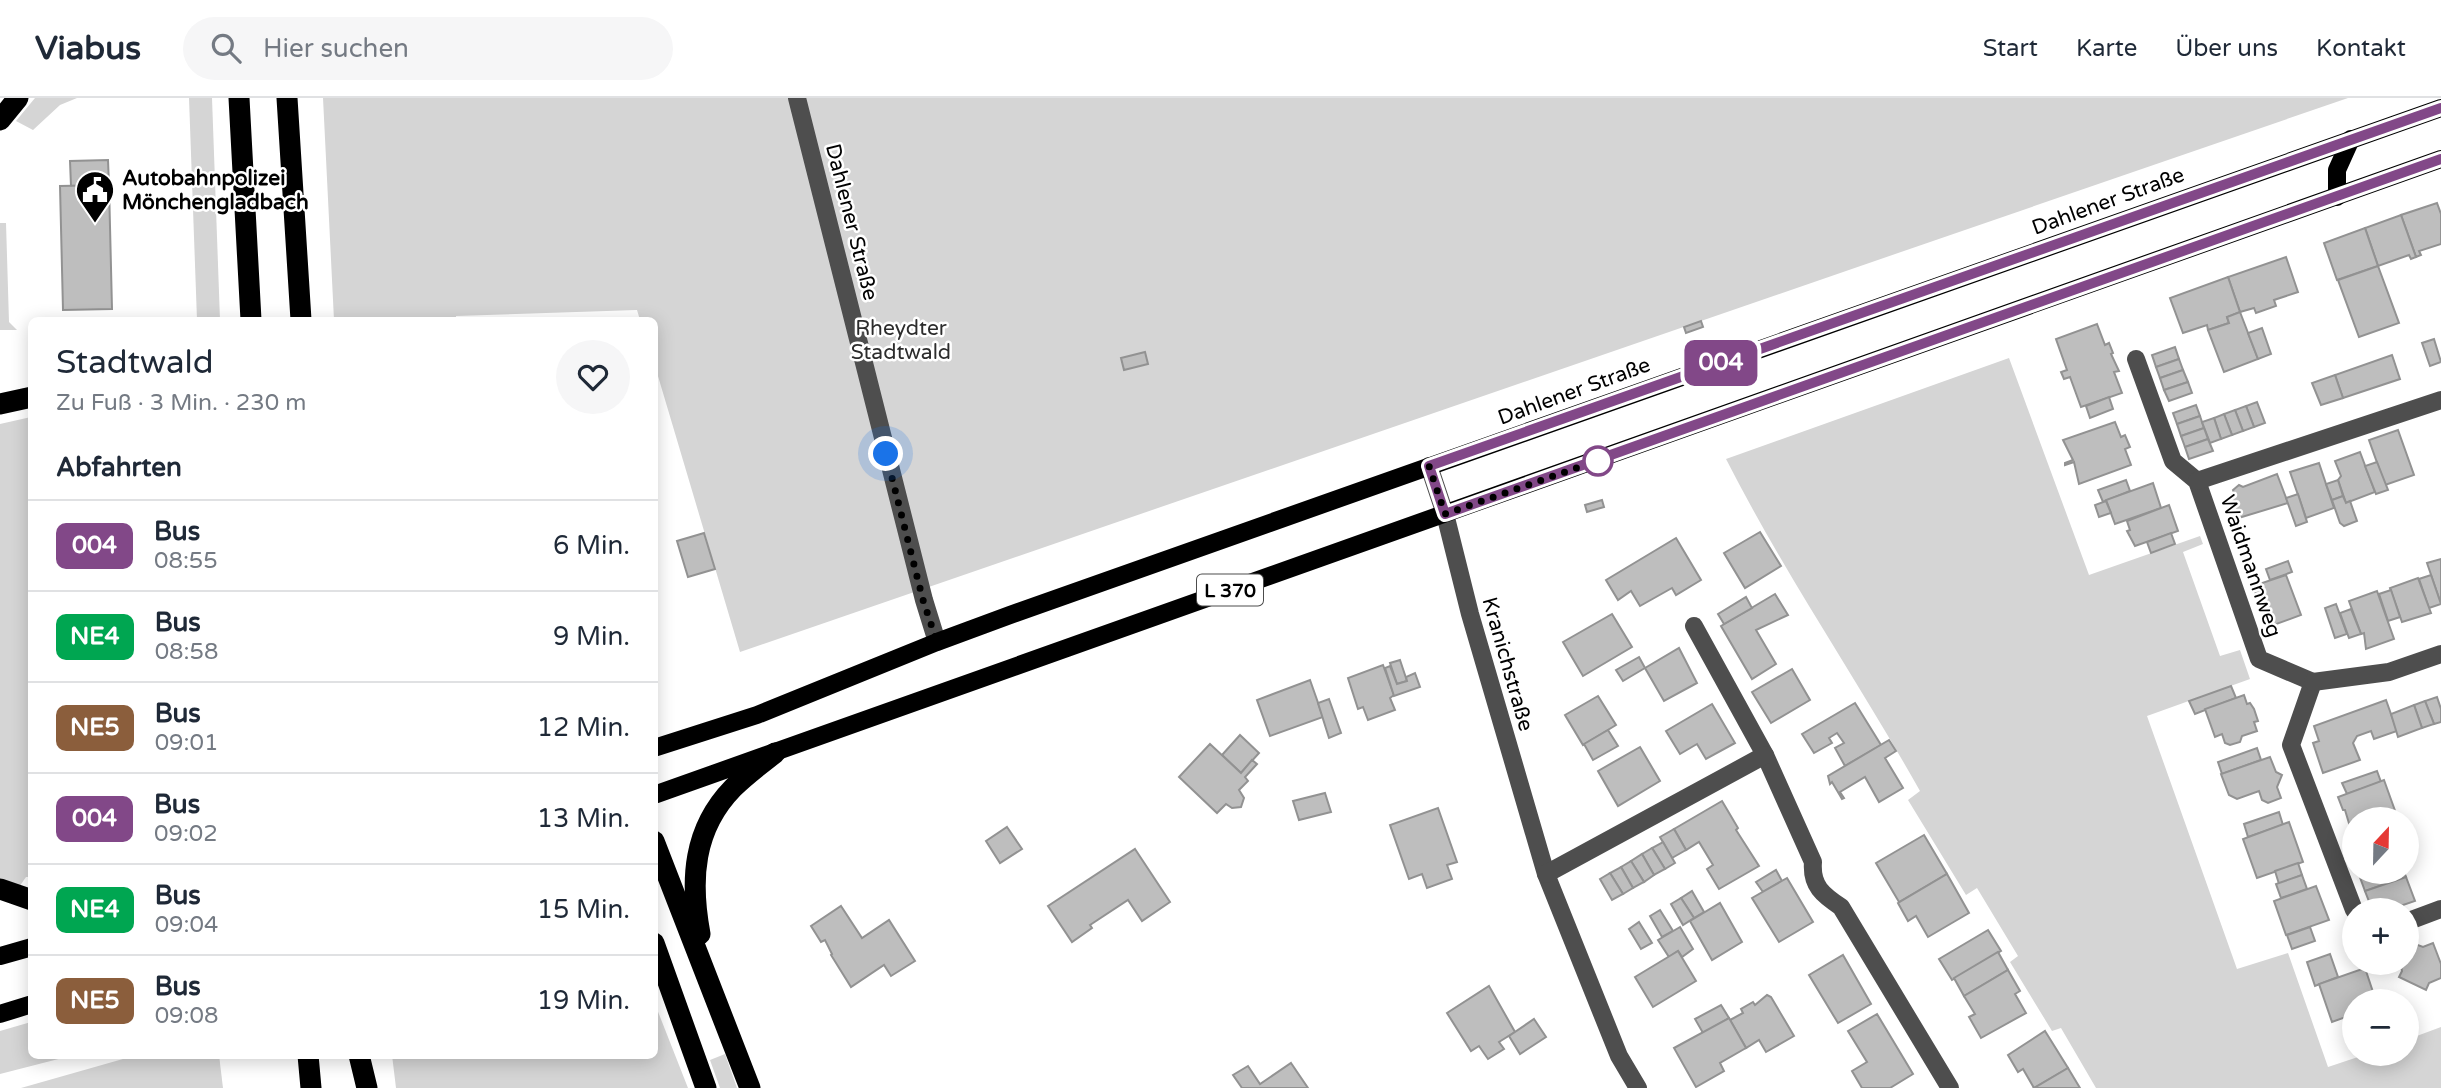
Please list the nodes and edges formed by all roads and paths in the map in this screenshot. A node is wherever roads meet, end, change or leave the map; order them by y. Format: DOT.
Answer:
graph roads {
  1 [pos="18,98"];
  2 [pos="239,98"];
  3 [pos="287,98"];
  4 [pos="797,98"];
  5 [pos="2441,108"];
  6 [pos="0,120"];
  7 [pos="2351,139"];
  8 [pos="2441,159"];
  9 [pos="2337,197"];
  10 [pos="251,317"];
  11 [pos="301,317"];
  12 [pos="2136,359"];
  13 [pos="28,398"];
  14 [pos="2441,400"];
  15 [pos="0,404"];
  16 [pos="1429,466"];
  17 [pos="2197,481"];
  18 [pos="1445,514"];
  19 [pos="1694,626"];
  20 [pos="937,642"];
  21 [pos="2441,654"];
  22 [pos="2313,681"];
  23 [pos="658,747"];
  24 [pos="775,753"];
  25 [pos="1765,755"];
  26 [pos="658,795"];
  27 [pos="658,851"];
  28 [pos="1546,874"];
  29 [pos="0,889"];
  30 [pos="2349,898"];
  31 [pos="28,899"];
  32 [pos="2441,909"];
  33 [pos="2419,917"];
  34 [pos="28,948"];
  35 [pos="658,954"];
  36 [pos="0,956"];
  37 [pos="658,972"];
  38 [pos="707,978"];
  39 [pos="672,993"];
  40 [pos="28,1005"];
  41 [pos="0,1014"];
  42 [pos="308,1059"];
  43 [pos="358,1059"];
  44 [pos="359,1059"];
  45 [pos="312,1088"];
  46 [pos="361,1088"];
  47 [pos="367,1088"];
  48 [pos="706,1088"];
  49 [pos="750,1088"];
  50 [pos="1638,1088"];
  51 [pos="1950,1088"];
  1 -- 6 [label="highway"];
  2 -- 10 [label="highway"];
  3 -- 11 [label="highway"];
  4 -- 20 [label="street, Dahlener Straße"];
  5 -- 7 [label="main road, Dahlener Straße / L 370"];
  7 -- 9 [label="main road"];
  7 -- 16 [label="main road, Dahlener Straße / L 370"];
  8 -- 9 [label="main road, L 370"];
  9 -- 18 [label="main road, L 370"];
  12 -- 17 [label="street, Waidmannweg"];
  13 -- 15 [label="highway"];
  14 -- 17 [label="street, Waidmannweg"];
  16 -- 18 [label="street, Kranichstraße"];
  16 -- 20 [label="main road, Dahlener Straße / L 370"];
  17 -- 22 [label="street, Waidmannweg"];
  18 -- 24 [label="main road, L 370"];
  18 -- 28 [label="street, Kranichstraße"];
  19 -- 25 [label="street"];
  20 -- 23 [label="main road, L 370"];
  21 -- 22 [label="street"];
  22 -- 30 [label="street"];
  24 -- 26 [label="main road, L 370"];
  24 -- 38 [label="highway"];
  25 -- 28 [label="street"];
  25 -- 51 [label="street"];
  27 -- 38 [label="highway"];
  28 -- 50 [label="street, Kranichstraße"];
  29 -- 31 [label="highway"];
  32 -- 33 [label="street"];
  34 -- 36 [label="main road"];
  35 -- 39 [label="highway"];
  37 -- 39 [label="highway"];
  38 -- 49 [label="highway"];
  39 -- 48 [label="highway"];
  40 -- 41 [label="main road"];
  42 -- 45 [label="highway"];
  43 -- 46 [label="highway"];
  44 -- 47 [label="highway"];
}
